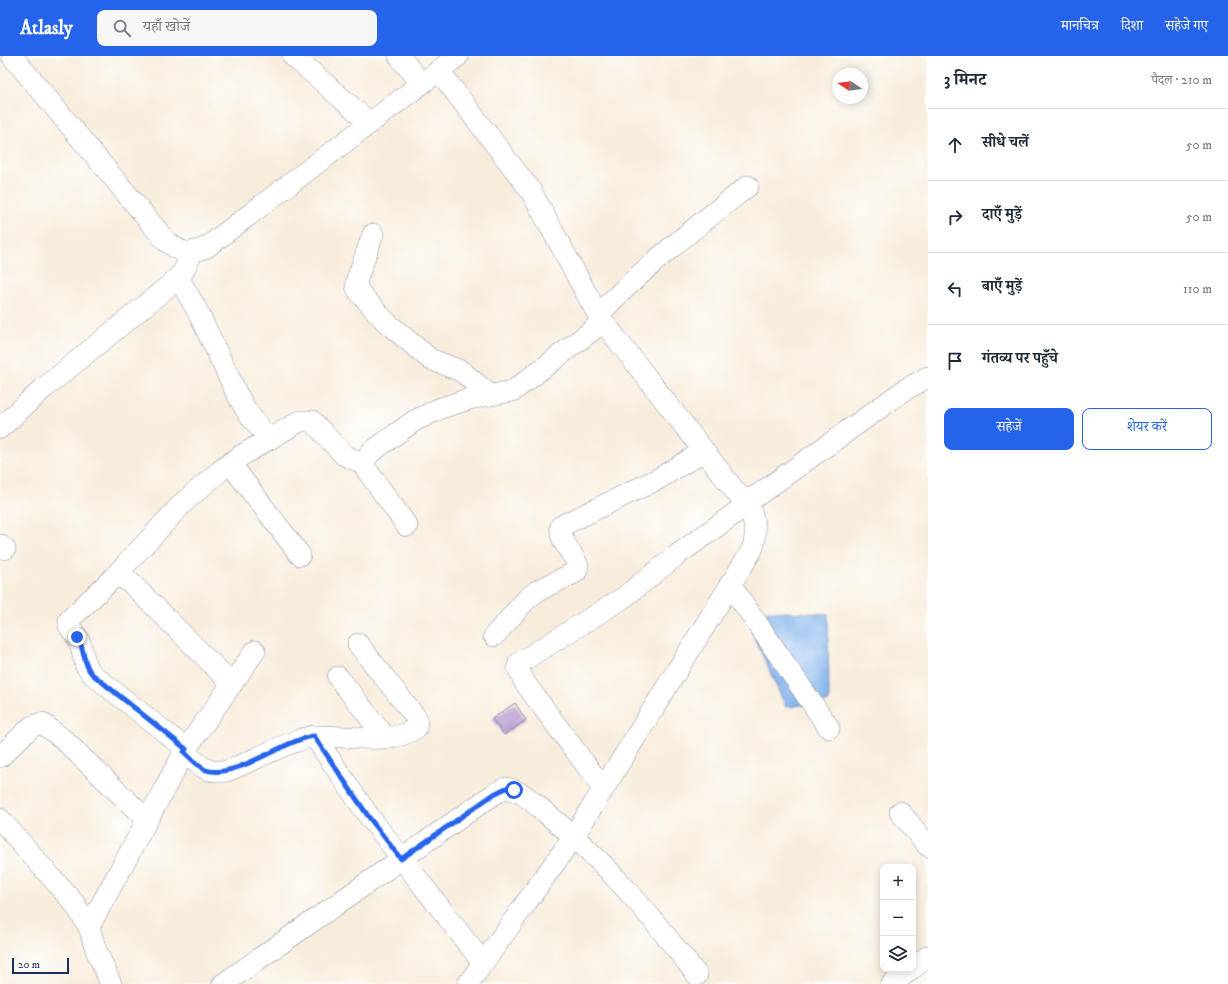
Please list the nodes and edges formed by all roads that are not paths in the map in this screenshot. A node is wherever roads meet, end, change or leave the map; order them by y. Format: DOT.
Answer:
graph roads {
  1 [pos="12,56"];
  2 [pos="293,56"];
  3 [pos="399,56"];
  4 [pos="458,56"];
  5 [pos="439,72"];
  6 [pos="422,84"];
  7 [pos="370,123"];
  8 [pos="748,186"];
  9 [pos="373,234"];
  10 [pos="192,253"];
  11 [pos="178,277"];
  12 [pos="601,318"];
  13 [pos="928,378"];
  14 [pos="490,395"];
  15 [pos="0,428"];
  16 [pos="269,439"];
  17 [pos="704,451"];
  18 [pos="230,463"];
  19 [pos="364,464"];
  20 [pos="748,502"];
  21 [pos="407,526"];
  22 [pos="300,555"];
  23 [pos="115,576"];
  24 [pos="730,584"];
  25 [pos="494,636"];
  26 [pos="358,644"];
  27 [pos="255,651"];
  28 [pos="338,677"];
  29 [pos="232,684"];
  30 [pos="829,728"];
  31 [pos="314,736"];
  32 [pos="385,737"];
  33 [pos="185,751"];
  34 [pos="0,757"];
  35 [pos="603,788"];
  36 [pos="900,812"];
  37 [pos="0,819"];
  38 [pos="147,820"];
  39 [pos="574,836"];
  40 [pos="928,846"];
  41 [pos="401,859"];
  42 [pos="88,927"];
  43 [pos="928,956"];
  44 [pos="482,962"];
  45 [pos="916,965"];
  46 [pos="907,972"];
  47 [pos="697,975"];
  48 [pos="111,984"];
  49 [pos="223,984"];
  50 [pos="468,984"];
  51 [pos="892,984"];
  1 -- 10 [label="street"];
  2 -- 7 [label="street"];
  3 -- 6 [label="street"];
  4 -- 5 [label="street"];
  5 -- 6 [label="street"];
  5 -- 12 [label="street"];
  6 -- 7 [label="street"];
  7 -- 10 [label="street"];
  8 -- 12 [label="street"];
  9 -- 14 [label="street"];
  10 -- 11 [label="street"];
  11 -- 15 [label="street"];
  11 -- 16 [label="street"];
  12 -- 14 [label="street"];
  12 -- 17 [label="street"];
  13 -- 20 [label="street"];
  14 -- 19 [label="street"];
  16 -- 18 [label="street"];
  16 -- 19 [label="street"];
  17 -- 20 [label="street"];
  17 -- 25 [label="street"];
  18 -- 22 [label="street"];
  18 -- 23 [label="street"];
  19 -- 21 [label="street"];
  20 -- 24 [label="street"];
  20 -- 35 [label="street"];
  23 -- 29 [label="street"];
  23 -- 33 [label="street"];
  24 -- 30 [label="street"];
  24 -- 35 [label="street"];
  26 -- 32 [label="street"];
  27 -- 29 [label="street"];
  28 -- 32 [label="street"];
  29 -- 33 [label="street"];
  31 -- 32 [label="street"];
  31 -- 33 [label="street"];
  31 -- 41 [label="street"];
  33 -- 38 [label="street"];
  34 -- 38 [label="street"];
  35 -- 39 [label="street"];
  36 -- 40 [label="street"];
  37 -- 42 [label="street"];
  38 -- 42 [label="street"];
  39 -- 41 [label="street"];
  39 -- 44 [label="street"];
  39 -- 47 [label="street"];
  41 -- 44 [label="street"];
  41 -- 49 [label="street"];
  42 -- 48 [label="street"];
  43 -- 45 [label="street"];
  44 -- 50 [label="street"];
  46 -- 51 [label="street"];
}
